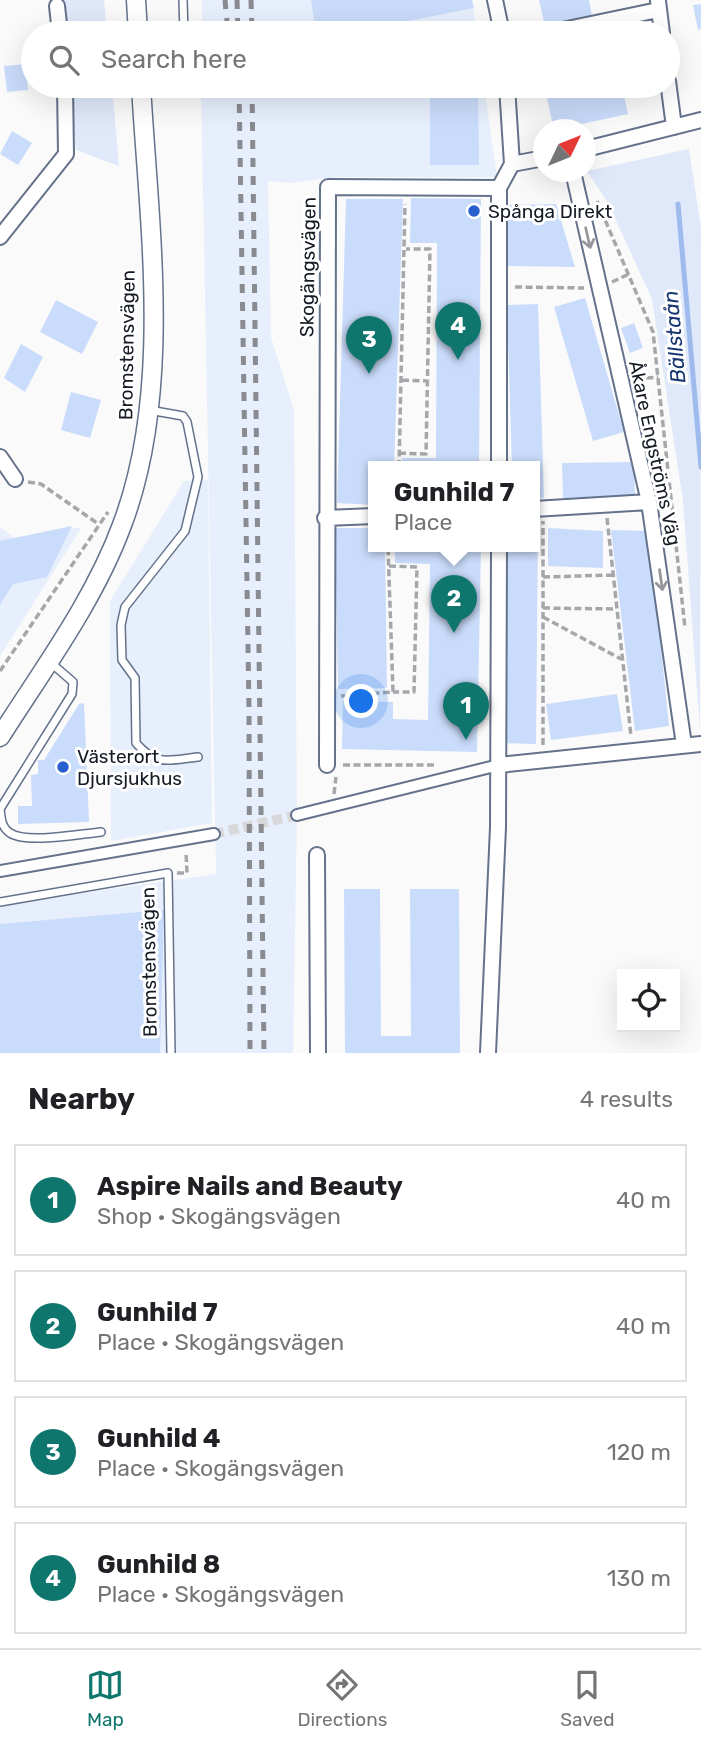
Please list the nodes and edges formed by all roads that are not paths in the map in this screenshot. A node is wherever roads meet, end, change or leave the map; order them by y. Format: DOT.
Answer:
graph roads {
  1 [pos="136,0"];
  2 [pos="183,0"];
  3 [pos="495,0"];
  4 [pos="658,5"];
  5 [pos="57,6"];
  6 [pos="59,21"];
  7 [pos="137,21"];
  8 [pos="184,21"];
  9 [pos="499,21"];
  10 [pos="595,21"];
  11 [pos="65,98"];
  12 [pos="142,98"];
  13 [pos="508,98"];
  14 [pos="670,98"];
  15 [pos="701,120"];
  16 [pos="674,127"];
  17 [pos="596,146"];
  18 [pos="533,160"];
  19 [pos="512,164"];
  20 [pos="575,182"];
  21 [pos="499,188"];
  22 [pos="0,237"];
  23 [pos="148,410"];
  24 [pos="0,457"];
  25 [pos="499,461"];
  26 [pos="15,479"];
  27 [pos="649,502"];
  28 [pos="540,509"];
  29 [pos="368,516"];
  30 [pos="325,518"];
  31 [pos="499,552"];
  32 [pos="48,661"];
  33 [pos="0,737"];
  34 [pos="701,744"];
  35 [pos="684,745"];
  36 [pos="198,757"];
  37 [pos="332,765"];
  38 [pos="499,765"];
  39 [pos="0,808"];
  40 [pos="297,815"];
  41 [pos="101,832"];
  42 [pos="214,834"];
  43 [pos="317,855"];
  44 [pos="0,871"];
  45 [pos="0,902"];
  46 [pos="171,1053"];
  47 [pos="318,1053"];
  48 [pos="488,1053"];
  1 -- 7 [label="street"];
  2 -- 8 [label="lane"];
  3 -- 9 [label="street"];
  4 -- 10 [label="street"];
  5 -- 6 [label="street"];
  11 -- 22 [label="street"];
  12 -- 23 [label="street, Bromstensvägen"];
  13 -- 19 [label="street"];
  14 -- 16 [label="street"];
  15 -- 16 [label="street"];
  16 -- 17 [label="street"];
  18 -- 19 [label="street"];
  19 -- 21 [label="street"];
  20 -- 27 [label="street, Åkare Engströms Väg, one-way"];
  21 -- 25 [label="street"];
  21 -- 30 [label="street, Skogängsvägen"];
  23 -- 32 [label="street, Bromstensvägen"];
  23 -- 36 [label="lane"];
  24 -- 26 [label="street"];
  27 -- 28 [label="street"];
  27 -- 35 [label="street, Åkare Engströms Väg, one-way"];
  29 -- 30 [label="street"];
  30 -- 37 [label="street, Skogängsvägen"];
  31 -- 38 [label="street"];
  32 -- 33 [label="street, Bromstensvägen"];
  32 -- 39 [label="lane"];
  34 -- 35 [label="street"];
  35 -- 38 [label="street"];
  38 -- 40 [label="street"];
  38 -- 48 [label="street"];
  39 -- 41 [label="lane"];
  42 -- 44 [label="street"];
  43 -- 47 [label="street"];
  45 -- 46 [label="lane, Bromstensvägen"];
}
